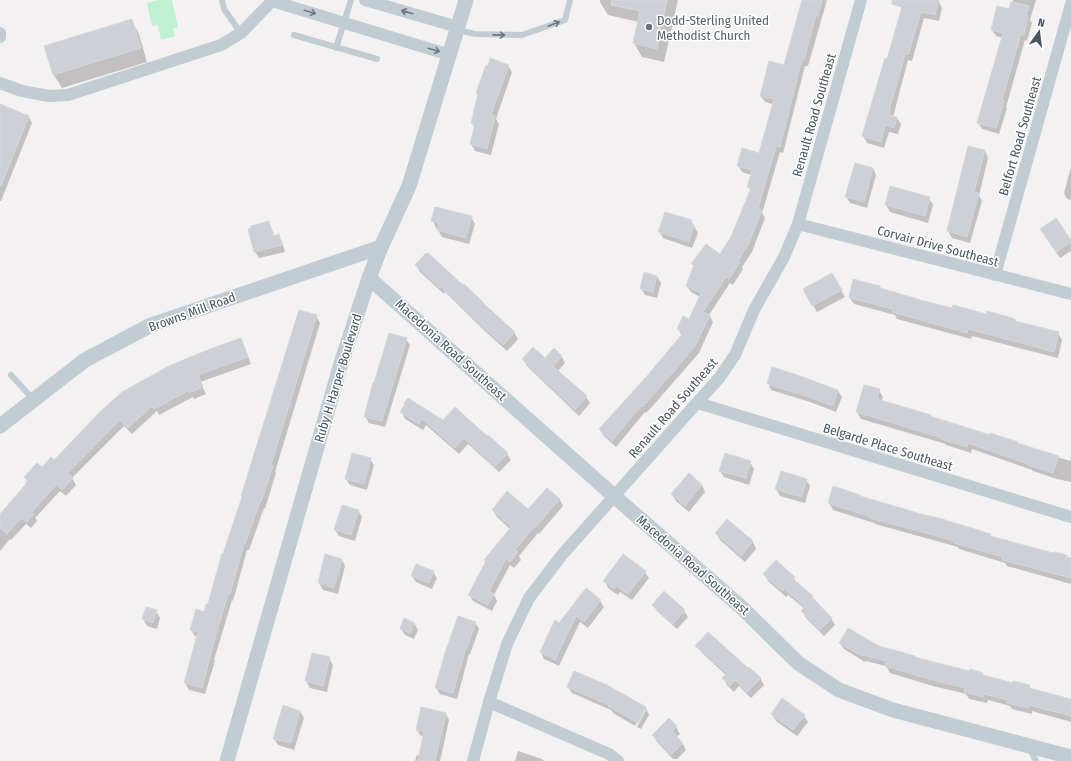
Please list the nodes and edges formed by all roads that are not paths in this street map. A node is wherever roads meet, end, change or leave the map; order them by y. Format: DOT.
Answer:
graph roads {
  1 [pos="222,0"];
  2 [pos="272,0"];
  3 [pos="351,0"];
  4 [pos="365,0"];
  5 [pos="466,0"];
  6 [pos="570,0"];
  7 [pos="861,0"];
  8 [pos="1071,4"];
  9 [pos="344,22"];
  10 [pos="458,29"];
  11 [pos="0,33"];
  12 [pos="241,33"];
  13 [pos="294,35"];
  14 [pos="0,37"];
  15 [pos="336,48"];
  16 [pos="450,55"];
  17 [pos="377,60"];
  18 [pos="0,83"];
  19 [pos="798,224"];
  20 [pos="381,247"];
  21 [pos="995,275"];
  22 [pos="369,278"];
  23 [pos="1071,294"];
  24 [pos="12,375"];
  25 [pos="33,400"];
  26 [pos="698,403"];
  27 [pos="0,426"];
  28 [pos="614,496"];
  29 [pos="1071,517"];
  30 [pos="489,702"];
  31 [pos="1028,746"];
  32 [pos="1071,757"];
  33 [pos="226,761"];
  34 [pos="473,761"];
  35 [pos="618,761"];
  36 [pos="1036,761"];
  1 -- 12 [label="lane"];
  2 -- 9 [label="street, one-way"];
  2 -- 12 [label="street"];
  3 -- 9 [label="lane"];
  10 -- 4 [label="street, one-way"];
  5 -- 10 [label="street, Ruby H Harper Boulevard"];
  10 -- 6 [label="lane, one-way"];
  7 -- 19 [label="street, Renault Road Southeast"];
  8 -- 21 [label="street, Belfort Road Southeast"];
  9 -- 15 [label="lane"];
  9 -- 16 [label="street, one-way"];
  10 -- 16 [label="street, Ruby H Harper Boulevard"];
  11 -- 14 [label="street"];
  12 -- 18 [label="street"];
  13 -- 15 [label="lane"];
  15 -- 17 [label="lane"];
  16 -- 20 [label="street, Ruby H Harper Boulevard"];
  19 -- 21 [label="street, Corvair Drive Southeast"];
  19 -- 26 [label="street, Renault Road Southeast"];
  20 -- 22 [label="street, Ruby H Harper Boulevard"];
  20 -- 25 [label="street, Browns Mill Road"];
  21 -- 23 [label="street, Corvair Drive Southeast"];
  22 -- 28 [label="street, Macedonia Road Southeast"];
  22 -- 33 [label="street, Ruby H Harper Boulevard"];
  24 -- 25 [label="lane"];
  25 -- 27 [label="street, Browns Mill Road"];
  26 -- 28 [label="street, Renault Road Southeast"];
  26 -- 29 [label="street, Belgarde Place Southeast"];
  28 -- 30 [label="street, Renault Road Southeast"];
  28 -- 31 [label="street, Macedonia Road Southeast"];
  30 -- 34 [label="street, Renault Road Southeast"];
  30 -- 35 [label="street"];
  31 -- 32 [label="street, Macedonia Road Southeast"];
  31 -- 36 [label="lane"];
}
